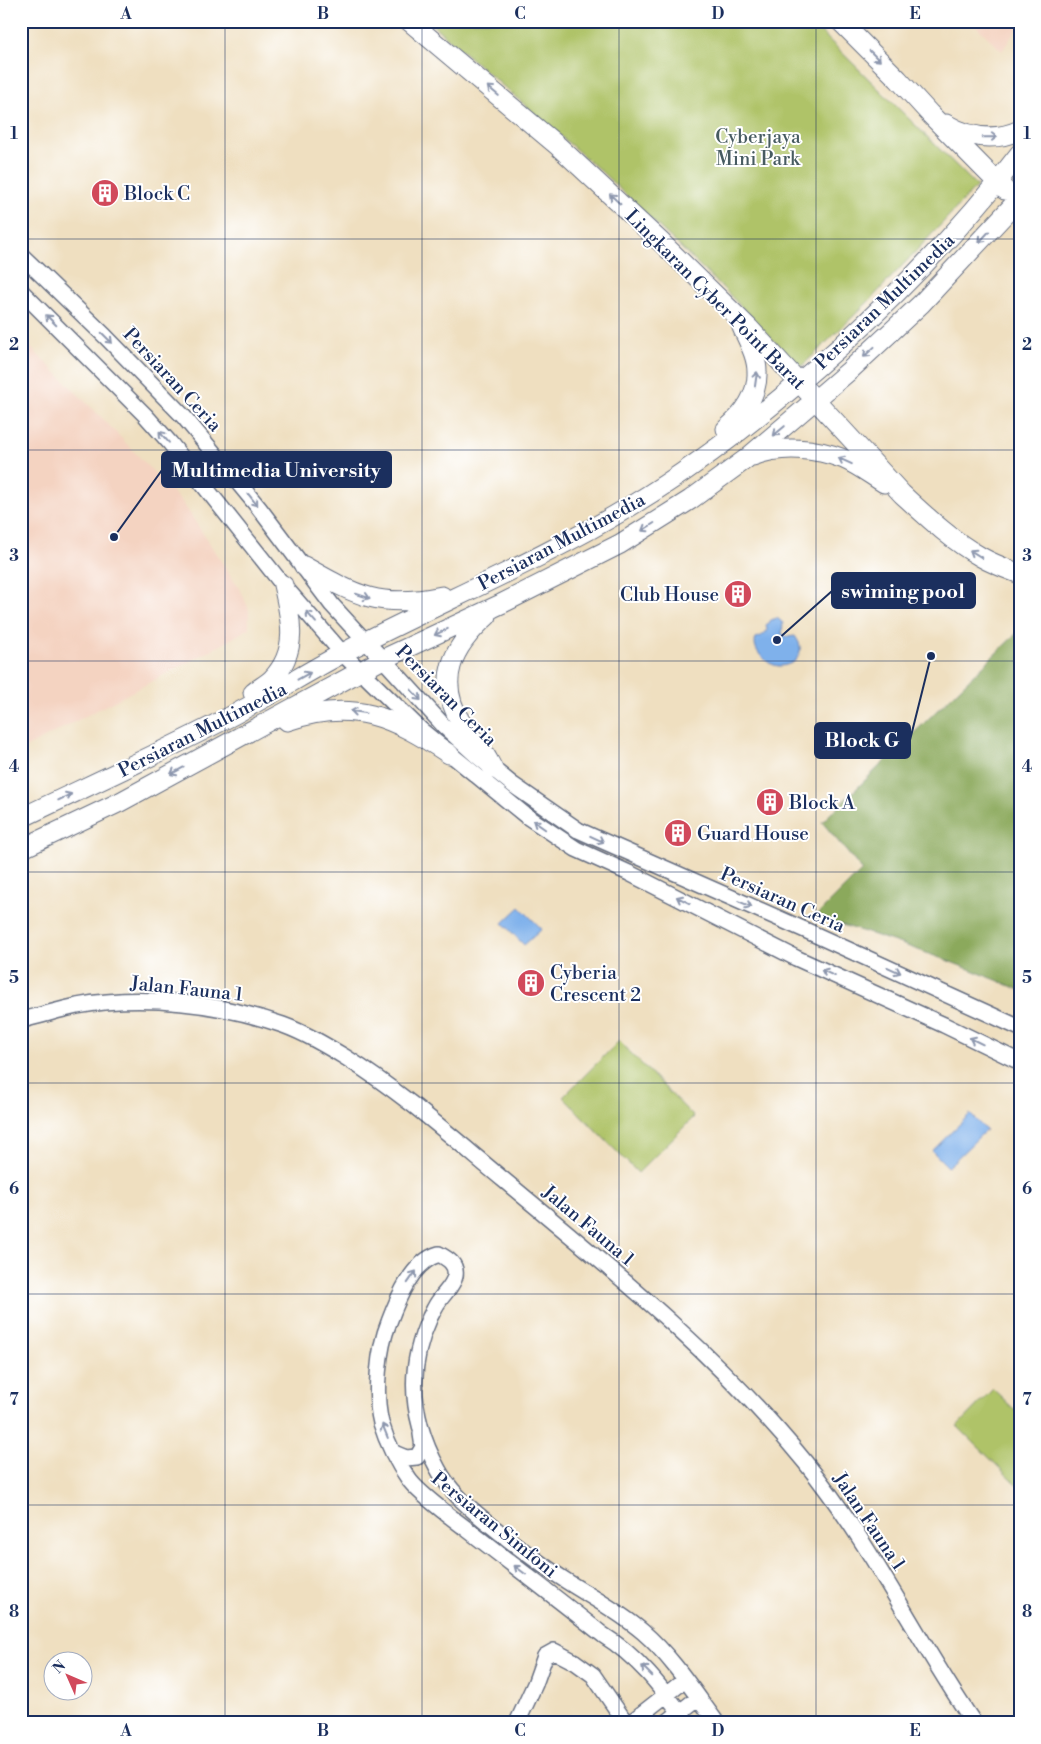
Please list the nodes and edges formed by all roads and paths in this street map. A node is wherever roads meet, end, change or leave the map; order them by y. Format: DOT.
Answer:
graph roads {
  1 [pos="409,21"];
  2 [pos="840,21"];
  3 [pos="930,114"];
  4 [pos="1020,130"];
  5 [pos="1020,153"];
  6 [pos="997,183"];
  7 [pos="1019,201"];
  8 [pos="21,255"];
  9 [pos="21,291"];
  10 [pos="738,317"];
  11 [pos="800,383"];
  12 [pos="816,400"];
  13 [pos="746,459"];
  14 [pos="902,494"];
  15 [pos="579,535"];
  16 [pos="304,566"];
  17 [pos="1020,574"];
  18 [pos="492,579"];
  19 [pos="283,585"];
  20 [pos="501,604"];
  21 [pos="365,641"];
  22 [pos="343,654"];
  23 [pos="383,659"];
  24 [pos="362,671"];
  25 [pos="184,740"];
  26 [pos="219,748"];
  27 [pos="449,754"];
  28 [pos="493,769"];
  29 [pos="21,818"];
  30 [pos="21,849"];
  31 [pos="21,1020"];
  32 [pos="1020,1028"];
  33 [pos="1020,1062"];
  34 [pos="418,1420"];
  35 [pos="394,1454"];
  36 [pos="685,1680"];
  37 [pos="666,1694"];
  38 [pos="698,1698"];
  39 [pos="684,1717"];
  40 [pos="517,1723"];
  41 [pos="626,1723"];
  42 [pos="630,1723"];
  43 [pos="666,1723"];
  44 [pos="716,1723"];
  45 [pos="974,1723"];
  10 -- 1 [label="main road, Lingkaran Cyber Point Barat, one-way"];
  2 -- 3 [label="main road, one-way"];
  3 -- 4 [label="main road, one-way"];
  3 -- 6 [label="main road"];
  5 -- 6 [label="main road, Persiaran Multimedia"];
  6 -- 7 [label="main road"];
  6 -- 11 [label="main road, Persiaran Multimedia"];
  7 -- 12 [label="main road, Persiaran Multimedia, one-way"];
  8 -- 16 [label="street, Persiaran Ceria, one-way"];
  19 -- 9 [label="street, Persiaran Ceria, one-way"];
  10 -- 11 [label="main road, Lingkaran Cyber Point Barat"];
  15 -- 10 [label="main road, one-way"];
  11 -- 12 [label="main road, Lingkaran Cyber Point Barat"];
  11 -- 15 [label="main road, Persiaran Multimedia"];
  12 -- 13 [label="main road, Persiaran Multimedia, one-way"];
  12 -- 14 [label="main road, Lingkaran Cyber Point Barat"];
  14 -- 13 [label="main road, one-way"];
  13 -- 20 [label="main road, Persiaran Multimedia, one-way"];
  17 -- 14 [label="main road, Lingkaran Cyber Point Barat, one-way"];
  15 -- 18 [label="main road, Persiaran Multimedia"];
  16 -- 18 [label="main road, one-way"];
  16 -- 21 [label="street, Persiaran Ceria"];
  18 -- 21 [label="main road, Persiaran Multimedia"];
  22 -- 19 [label="street, Persiaran Ceria, one-way"];
  19 -- 25 [label="main road"];
  20 -- 23 [label="main road, Persiaran Multimedia, one-way"];
  20 -- 28 [label="main road"];
  21 -- 22 [label="main road, Persiaran Multimedia"];
  21 -- 23 [label="street, Persiaran Ceria"];
  22 -- 24 [label="street, Persiaran Ceria"];
  25 -- 22 [label="main road, Persiaran Multimedia, one-way"];
  23 -- 24 [label="main road, Persiaran Multimedia"];
  23 -- 28 [label="street, Persiaran Ceria, one-way"];
  24 -- 26 [label="main road, Persiaran Multimedia"];
  24 -- 27 [label="street, Persiaran Ceria"];
  29 -- 25 [label="main road, Persiaran Multimedia, one-way"];
  27 -- 26 [label="main road, one-way"];
  26 -- 30 [label="main road, Persiaran Multimedia, one-way"];
  33 -- 27 [label="street, Persiaran Ceria, one-way"];
  28 -- 32 [label="street, Persiaran Ceria, one-way"];
  31 -- 45 [label="street, Jalan Fauna 1"];
  34 -- 35 [label="street"];
  35 -- 34 [label="street, Persiaran Simfoni, one-way"];
  34 -- 36 [label="street, Persiaran Simfoni"];
  37 -- 35 [label="street, Persiaran Simfoni, one-way"];
  36 -- 37 [label="street"];
  36 -- 38 [label="street, Persiaran Simfoni"];
  37 -- 39 [label="street, Persiaran Simfoni"];
  37 -- 42 [label="street"];
  38 -- 39 [label="street"];
  38 -- 44 [label="street, Persiaran Simfoni"];
  39 -- 43 [label="street"];
  40 -- 41 [label="street"];
}
